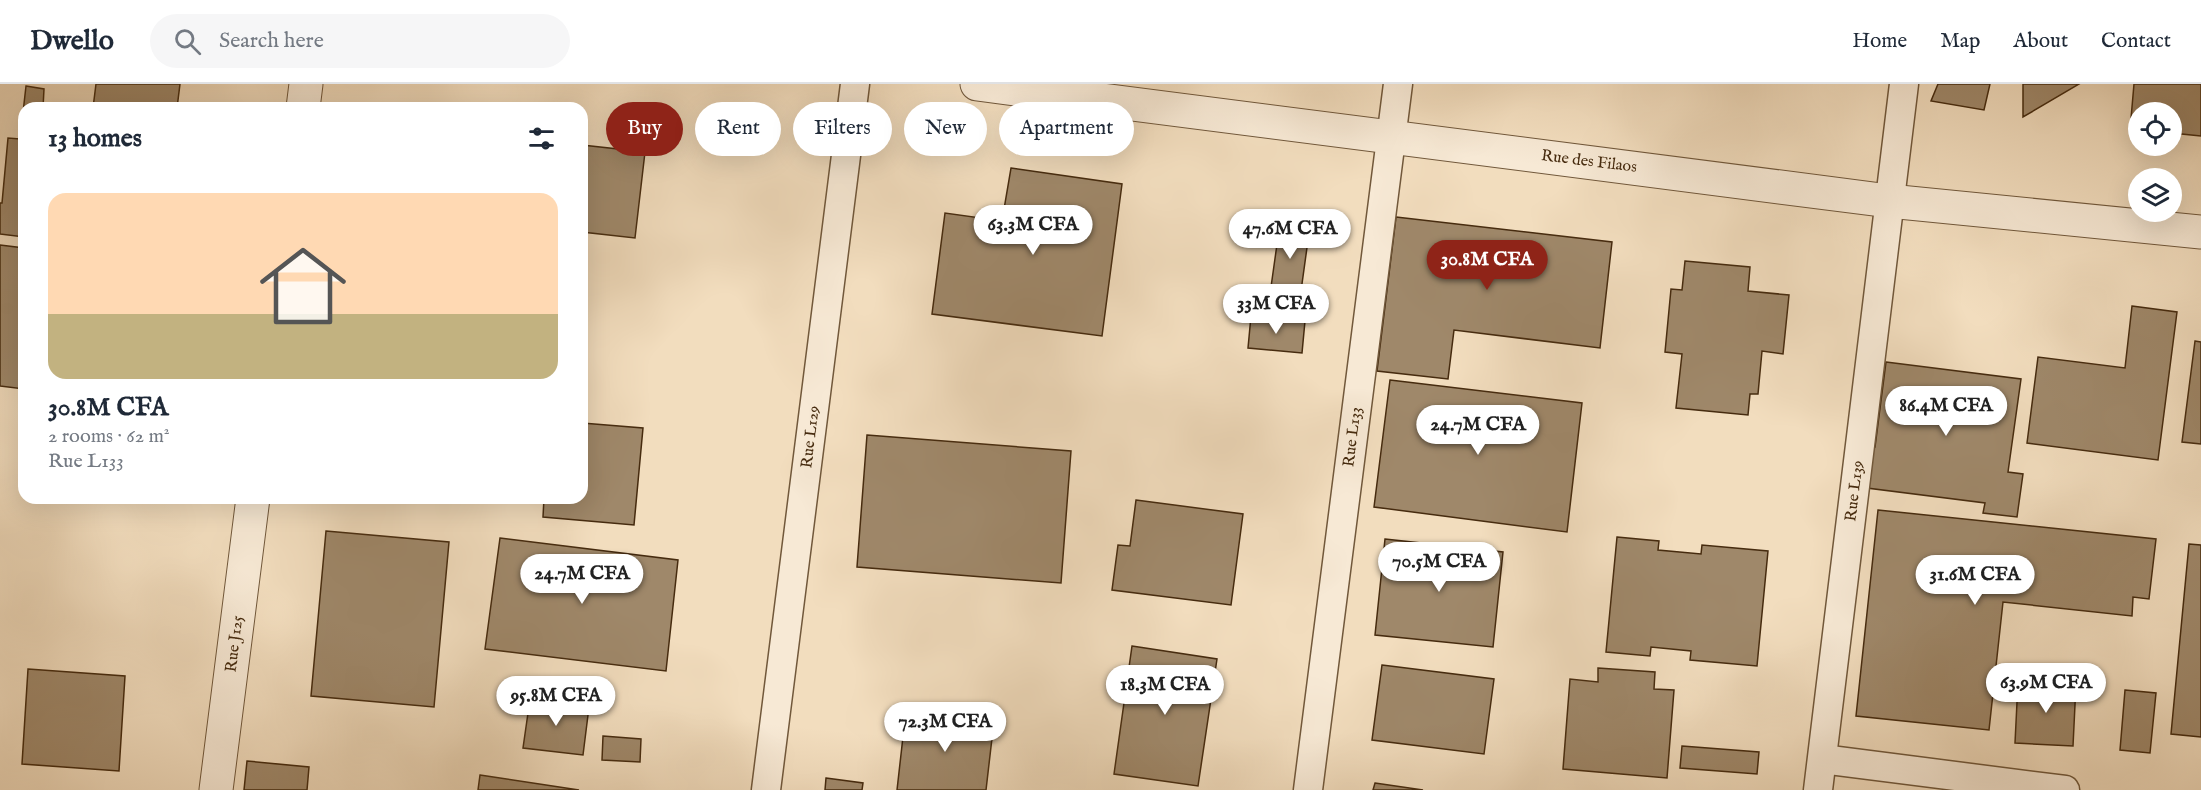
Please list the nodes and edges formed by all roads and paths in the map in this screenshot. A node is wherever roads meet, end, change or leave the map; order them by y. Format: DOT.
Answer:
graph roads {
  1 [pos="306,84"];
  2 [pos="855,84"];
  3 [pos="977,84"];
  4 [pos="1398,84"];
  5 [pos="1904,84"];
  6 [pos="304,102"];
  7 [pos="1392,136"];
  8 [pos="1889,201"];
  9 [pos="2201,232"];
  10 [pos="252,504"];
  11 [pos="1822,759"];
  12 [pos="216,790"];
  13 [pos="766,790"];
  14 [pos="1308,790"];
  15 [pos="1818,790"];
  16 [pos="2065,790"];
  1 -- 6 [label="street"];
  2 -- 13 [label="street, Rue L129"];
  3 -- 7 [label="street, Rue des Filaos"];
  4 -- 7 [label="street, Rue L133"];
  5 -- 8 [label="street, Rue L139"];
  7 -- 8 [label="street, Rue des Filaos"];
  7 -- 14 [label="street, Rue L133"];
  8 -- 9 [label="street, Rue des Filaos"];
  8 -- 11 [label="street, Rue L139"];
  10 -- 12 [label="street, Rue J125"];
  11 -- 15 [label="street, Rue L139"];
  11 -- 16 [label="street"];
}
